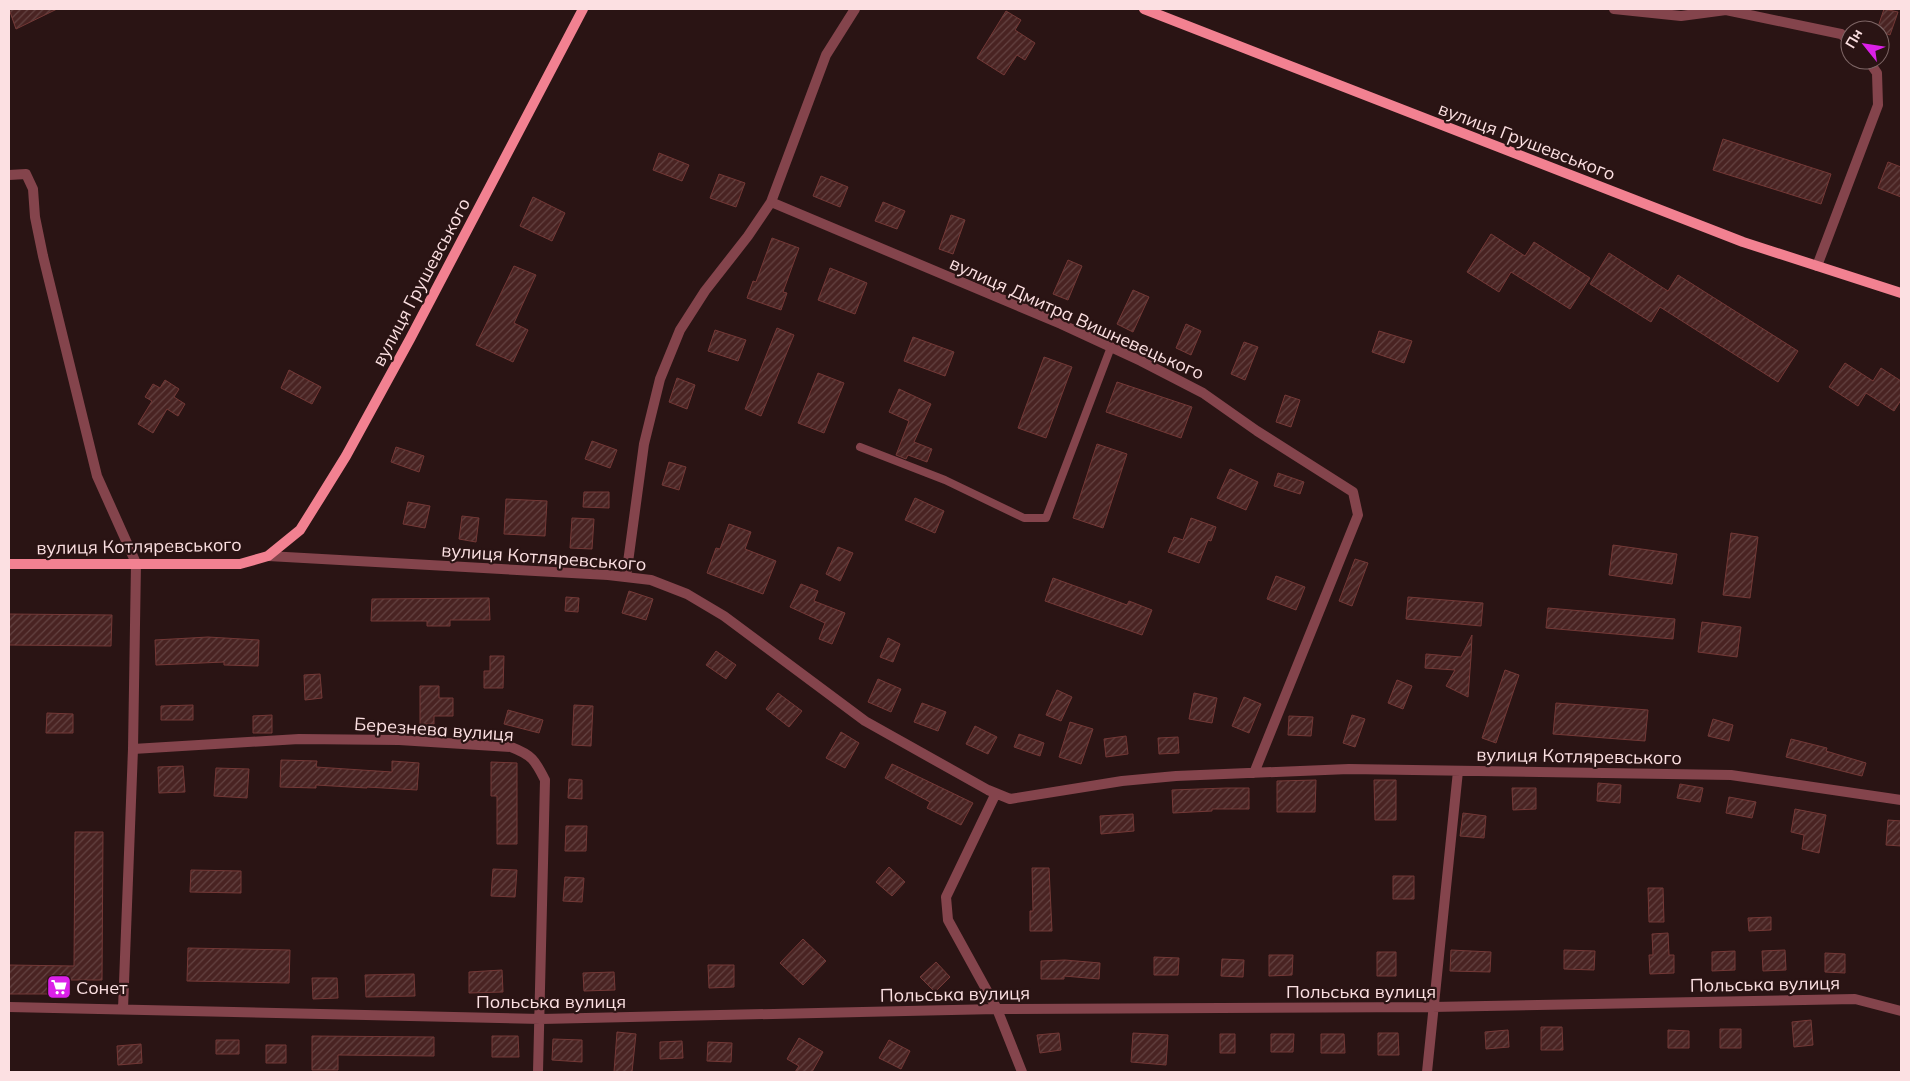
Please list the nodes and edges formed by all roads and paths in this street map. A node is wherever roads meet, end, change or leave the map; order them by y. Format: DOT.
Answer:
graph roads {
  1 [pos="584,9"];
  2 [pos="855,9"];
  3 [pos="1144,9"];
  4 [pos="1614,9"];
  5 [pos="1840,34"];
  6 [pos="1874,70"];
  7 [pos="9,175"];
  8 [pos="771,202"];
  9 [pos="1817,266"];
  10 [pos="1901,293"];
  11 [pos="1110,347"];
  12 [pos="860,447"];
  13 [pos="268,556"];
  14 [pos="136,563"];
  15 [pos="9,564"];
  16 [pos="626,577"];
  17 [pos="133,749"];
  18 [pos="1458,771"];
  19 [pos="1254,773"];
  20 [pos="996,794"];
  21 [pos="1901,800"];
  22 [pos="1432,1007"];
  23 [pos="9,1008"];
  24 [pos="123,1009"];
  25 [pos="997,1009"];
  26 [pos="1901,1011"];
  27 [pos="541,1020"];
  28 [pos="538,1072"];
  29 [pos="1022,1072"];
  30 [pos="1427,1072"];
  1 -- 13 [label="main road, вулиця Грушевського"];
  2 -- 8 [label="street"];
  3 -- 9 [label="main road, вулиця Грушевського"];
  4 -- 5 [label="street"];
  6 -- 9 [label="street"];
  7 -- 14 [label="street"];
  8 -- 11 [label="street, вулиця Дмитра Вишневецького"];
  8 -- 16 [label="street"];
  9 -- 10 [label="main road, вулиця Грушевського"];
  11 -- 12 [label="lane"];
  11 -- 19 [label="street, вулиця Дмитра Вишневецького"];
  13 -- 14 [label="main road, вулиця Котляревського"];
  13 -- 16 [label="street, вулиця Котляревського"];
  14 -- 15 [label="main road, вулиця Котляревського"];
  14 -- 17 [label="street"];
  16 -- 20 [label="street, вулиця Котляревського"];
  17 -- 24 [label="street"];
  17 -- 27 [label="street, Березнева вулиця"];
  18 -- 19 [label="street, вулиця Котляревського"];
  18 -- 21 [label="street, вулиця Котляревського"];
  18 -- 22 [label="street"];
  19 -- 20 [label="street, вулиця Котляревського"];
  20 -- 25 [label="street"];
  22 -- 25 [label="street, Польська вулиця"];
  22 -- 26 [label="street, Польська вулиця"];
  22 -- 30 [label="street"];
  23 -- 24 [label="street, Польська вулиця"];
  24 -- 27 [label="street, Польська вулиця"];
  25 -- 27 [label="street, Польська вулиця"];
  25 -- 29 [label="street"];
  27 -- 28 [label="street, Березнева вулиця"];
}
